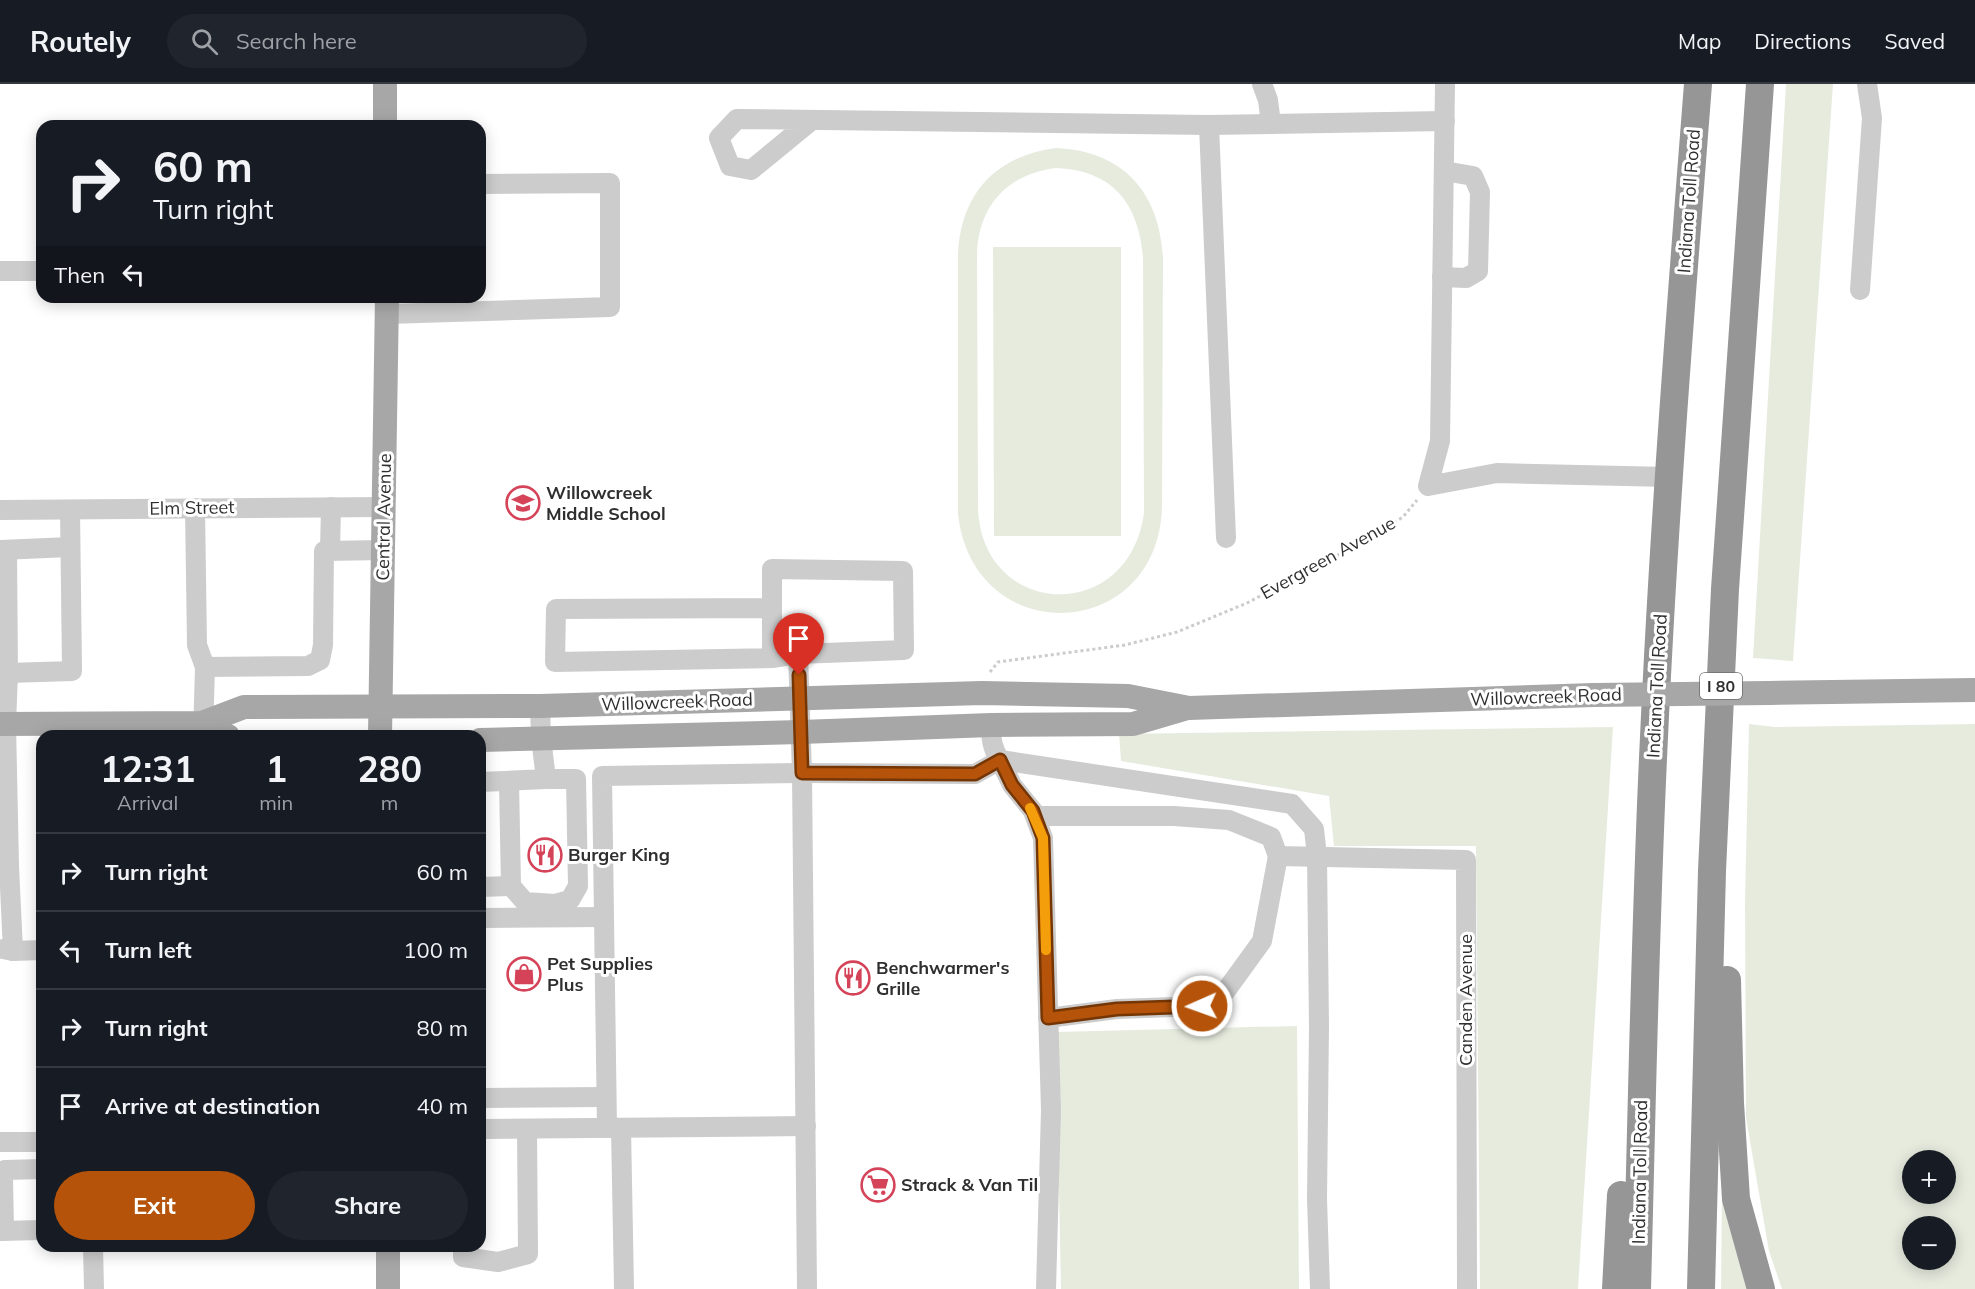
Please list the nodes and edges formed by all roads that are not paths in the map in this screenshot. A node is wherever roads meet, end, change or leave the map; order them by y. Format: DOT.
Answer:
graph roads {
  1 [pos="385,84"];
  2 [pos="1262,84"];
  3 [pos="1445,84"];
  4 [pos="1698,84"];
  5 [pos="1760,84"];
  6 [pos="1867,84"];
  7 [pos="386,120"];
  8 [pos="812,120"];
  9 [pos="1445,121"];
  10 [pos="1270,124"];
  11 [pos="1209,125"];
  12 [pos="1444,171"];
  13 [pos="486,184"];
  14 [pos="0,271"];
  15 [pos="36,271"];
  16 [pos="1442,277"];
  17 [pos="1860,290"];
  18 [pos="387,305"];
  19 [pos="1669,477"];
  20 [pos="331,507"];
  21 [pos="385,507"];
  22 [pos="195,508"];
  23 [pos="0,510"];
  24 [pos="70,510"];
  25 [pos="1226,538"];
  26 [pos="70,548"];
  27 [pos="4,550"];
  28 [pos="330,550"];
  29 [pos="384,550"];
  30 [pos="771,608"];
  31 [pos="798,654"];
  32 [pos="772,658"];
  33 [pos="205,667"];
  34 [pos="8,673"];
  35 [pos="1975,690"];
  36 [pos="800,699"];
  37 [pos="380,706"];
  38 [pos="540,706"];
  39 [pos="1189,708"];
  40 [pos="3,724"];
  41 [pos="991,725"];
  42 [pos="59,730"];
  43 [pos="202,730"];
  44 [pos="380,730"];
  45 [pos="801,732"];
  46 [pos="541,738"];
  47 [pos="486,740"];
  48 [pos="1000,760"];
  49 [pos="802,773"];
  50 [pos="546,779"];
  51 [pos="509,781"];
  52 [pos="486,782"];
  53 [pos="1035,816"];
  54 [pos="1278,856"];
  55 [pos="1317,856"];
  56 [pos="1712,871"];
  57 [pos="511,886"];
  58 [pos="486,887"];
  59 [pos="603,917"];
  60 [pos="486,918"];
  61 [pos="7,950"];
  62 [pos="36,950"];
  63 [pos="1645,970"];
  64 [pos="1048,1018"];
  65 [pos="606,1097"];
  66 [pos="486,1098"];
  67 [pos="806,1126"];
  68 [pos="614,1128"];
  69 [pos="486,1129"];
  70 [pos="527,1129"];
  71 [pos="0,1142"];
  72 [pos="36,1142"];
  73 [pos="36,1169"];
  74 [pos="36,1230"];
  75 [pos="2,1231"];
  76 [pos="93,1252"];
  77 [pos="388,1252"];
  78 [pos="463,1252"];
  79 [pos="94,1289"];
  80 [pos="388,1289"];
  81 [pos="624,1289"];
  82 [pos="807,1289"];
  83 [pos="1046,1289"];
  84 [pos="1320,1289"];
  85 [pos="1467,1289"];
  86 [pos="1616,1289"];
  87 [pos="1637,1289"];
  88 [pos="1701,1289"];
  89 [pos="1761,1289"];
  1 -- 7 [label="main road"];
  2 -- 10 [label="street"];
  3 -- 9 [label="street"];
  4 -- 19 [label="highway, Indiana Toll Road"];
  5 -- 56 [label="highway, I 80"];
  6 -- 17 [label="street"];
  8 -- 11 [label="street"];
  9 -- 10 [label="street"];
  9 -- 12 [label="street"];
  10 -- 11 [label="street"];
  11 -- 25 [label="street"];
  12 -- 16 [label="street"];
  12 -- 16 [label="street"];
  13 -- 18 [label="street"];
  14 -- 15 [label="street"];
  16 -- 19 [label="street"];
  18 -- 21 [label="main road, Central Avenue"];
  19 -- 63 [label="highway, Indiana Toll Road"];
  20 -- 21 [label="street, Elm Street"];
  20 -- 22 [label="street, Elm Street"];
  20 -- 28 [label="street"];
  21 -- 29 [label="main road, Central Avenue"];
  22 -- 24 [label="street, Elm Street"];
  22 -- 33 [label="street"];
  23 -- 24 [label="street, Elm Street"];
  24 -- 26 [label="street"];
  26 -- 27 [label="street"];
  26 -- 34 [label="street"];
  27 -- 34 [label="street"];
  28 -- 29 [label="street"];
  28 -- 33 [label="street"];
  29 -- 37 [label="main road, Central Avenue"];
  30 -- 31 [label="street"];
  30 -- 32 [label="street"];
  30 -- 32 [label="street"];
  31 -- 32 [label="street"];
  31 -- 36 [label="street"];
  33 -- 43 [label="street"];
  34 -- 40 [label="street"];
  35 -- 39 [label="main road, Willowcreek Road, bridge"];
  36 -- 38 [label="main road, Willowcreek Road"];
  36 -- 39 [label="main road, Willowcreek Road"];
  36 -- 45 [label="street"];
  37 -- 38 [label="main road, Willowcreek Road"];
  37 -- 43 [label="main road, Willowcreek Road"];
  37 -- 44 [label="main road, Central Avenue"];
  38 -- 46 [label="street"];
  39 -- 41 [label="main road, Willowcreek Road"];
  40 -- 42 [label="main road, Willowcreek Road"];
  40 -- 61 [label="street"];
  41 -- 45 [label="main road, Willowcreek Road"];
  41 -- 48 [label="street"];
  42 -- 43 [label="main road, Willowcreek Road"];
  45 -- 46 [label="main road, Willowcreek Road"];
  45 -- 49 [label="street"];
  46 -- 47 [label="main road, Willowcreek Road"];
  46 -- 50 [label="street"];
  48 -- 49 [label="street"];
  48 -- 53 [label="street"];
  48 -- 55 [label="street"];
  49 -- 59 [label="street"];
  49 -- 67 [label="street"];
  50 -- 51 [label="street"];
  50 -- 57 [label="street"];
  51 -- 52 [label="street"];
  51 -- 57 [label="street"];
  53 -- 54 [label="street"];
  53 -- 64 [label="street"];
  54 -- 55 [label="street"];
  54 -- 64 [label="street"];
  55 -- 84 [label="street"];
  55 -- 85 [label="street, Canden Avenue"];
  56 -- 88 [label="highway, I 80"];
  56 -- 89 [label="highway"];
  57 -- 58 [label="street"];
  59 -- 60 [label="street"];
  59 -- 65 [label="street"];
  61 -- 62 [label="street"];
  63 -- 86 [label="highway"];
  63 -- 87 [label="highway, Indiana Toll Road"];
  64 -- 83 [label="street"];
  65 -- 66 [label="street"];
  65 -- 68 [label="street"];
  67 -- 68 [label="street"];
  67 -- 82 [label="street"];
  68 -- 70 [label="street"];
  68 -- 81 [label="street"];
  69 -- 70 [label="street"];
  70 -- 78 [label="street"];
  71 -- 72 [label="street"];
  73 -- 75 [label="street"];
  74 -- 75 [label="street"];
  76 -- 79 [label="street"];
  77 -- 80 [label="main road"];
}
